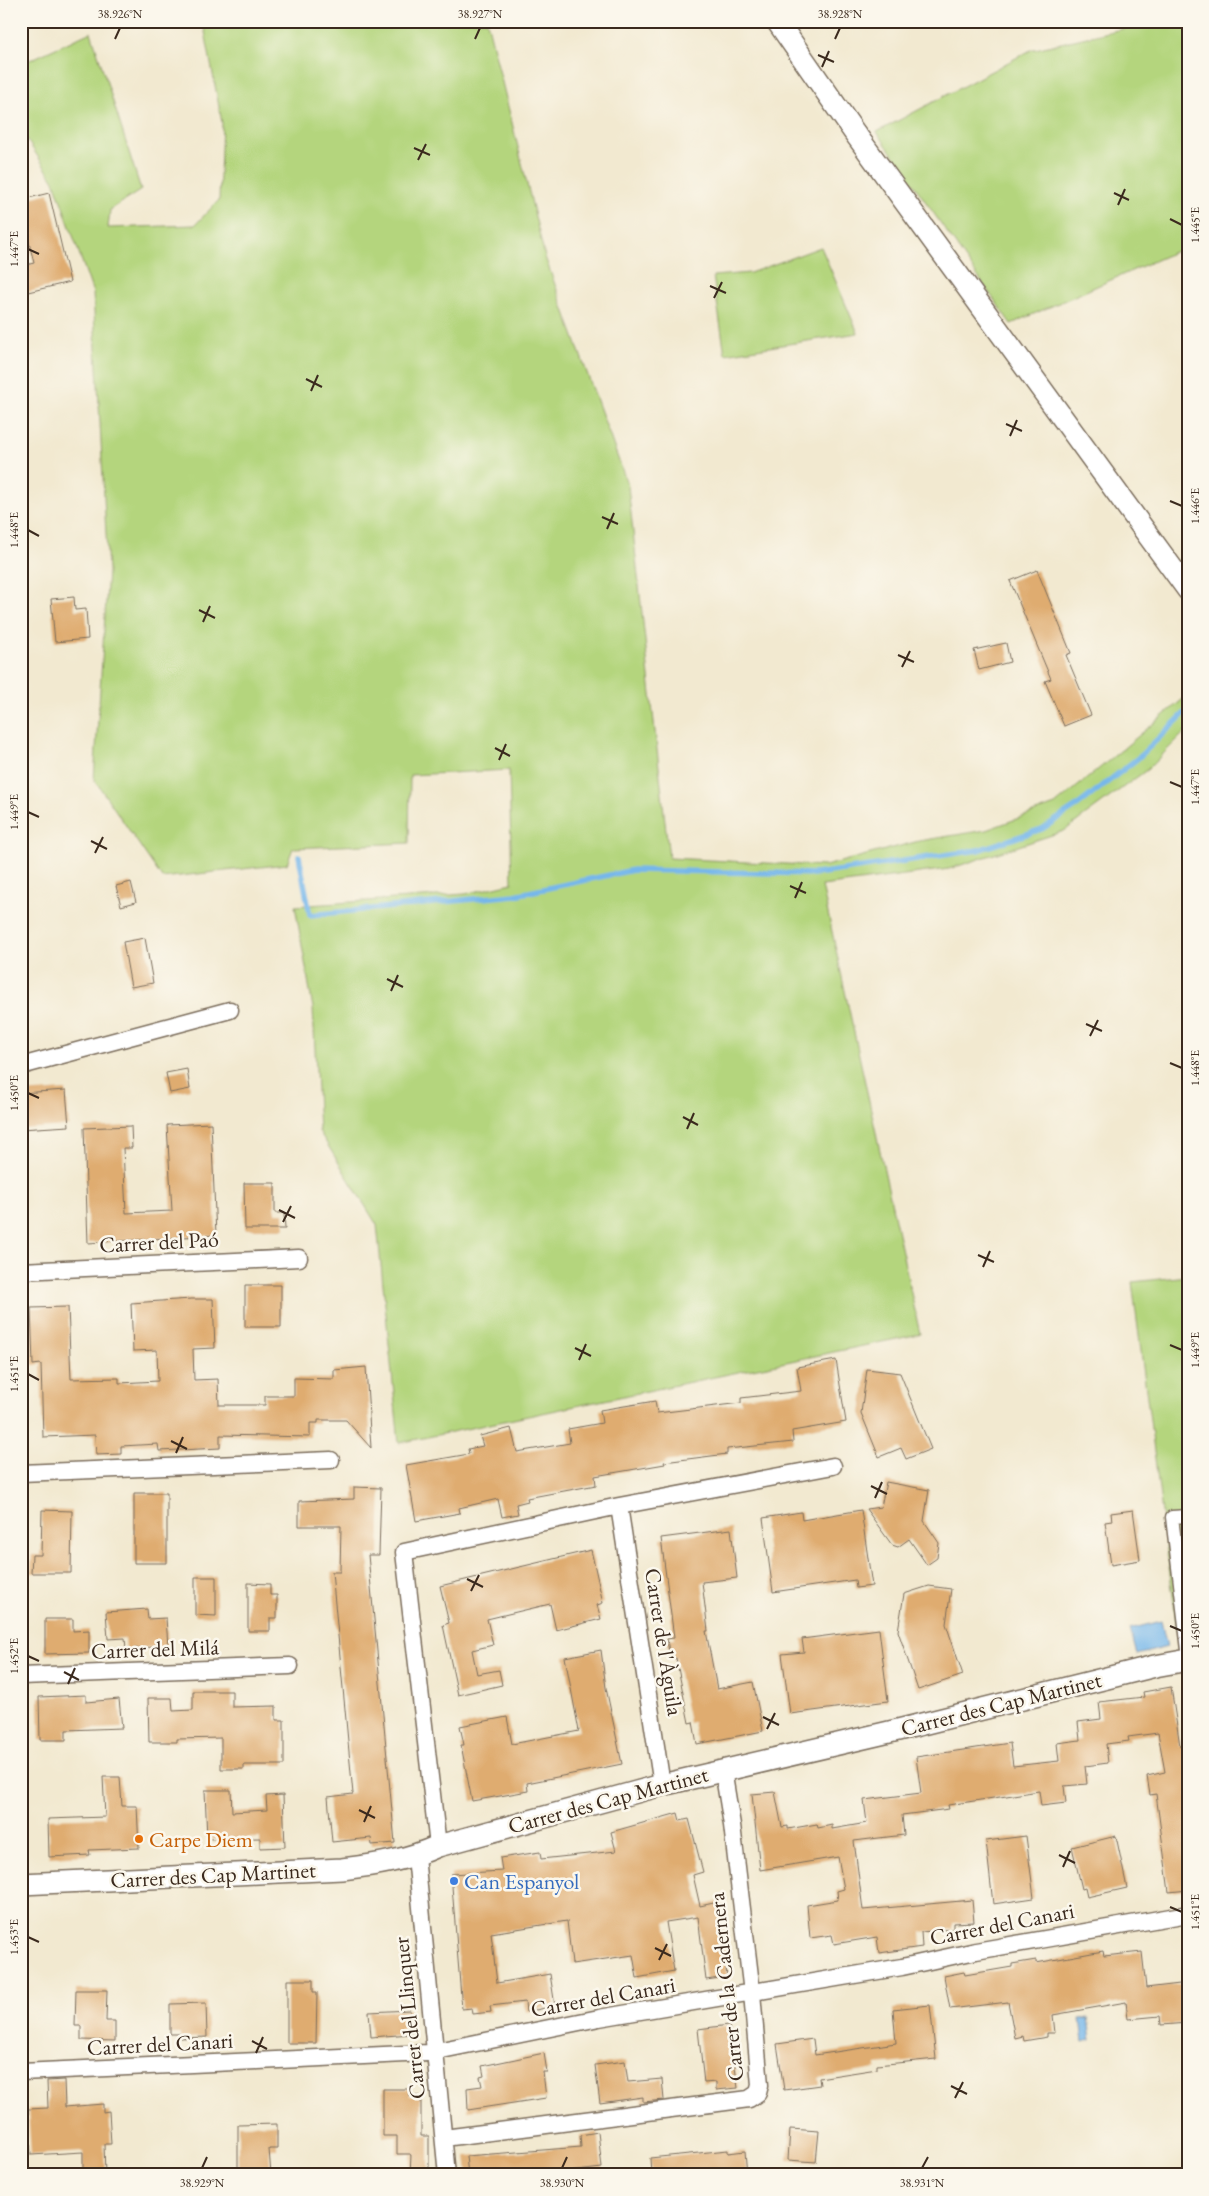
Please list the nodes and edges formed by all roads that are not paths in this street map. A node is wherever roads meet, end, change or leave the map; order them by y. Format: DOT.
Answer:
graph roads {
  1 [pos="777,21"];
  2 [pos="1188,590"];
  3 [pos="230,1010"];
  4 [pos="21,1066"];
  5 [pos="299,1258"];
  6 [pos="21,1271"];
  7 [pos="331,1460"];
  8 [pos="833,1466"];
  9 [pos="21,1473"];
  10 [pos="619,1506"];
  11 [pos="1188,1516"];
  12 [pos="1188,1650"];
  13 [pos="1188,1660"];
  14 [pos="290,1666"];
  15 [pos="21,1676"];
  16 [pos="723,1770"];
  17 [pos="662,1785"];
  18 [pos="438,1846"];
  19 [pos="416,1856"];
  20 [pos="21,1884"];
  21 [pos="1188,1914"];
  22 [pos="752,1993"];
  23 [pos="435,2050"];
  24 [pos="21,2072"];
  25 [pos="444,2138"];
  26 [pos="447,2175"];
  1 -- 2 [label="street"];
  3 -- 4 [label="street"];
  5 -- 6 [label="street, Carrer del Paó"];
  7 -- 9 [label="street"];
  8 -- 10 [label="street"];
  10 -- 17 [label="street, Carrer de l'Àguila"];
  10 -- 18 [label="street"];
  11 -- 12 [label="street"];
  13 -- 16 [label="street, Carrer des Cap Martinet"];
  14 -- 15 [label="street, Carrer del Milá"];
  16 -- 17 [label="street, Carrer des Cap Martinet"];
  16 -- 22 [label="street, Carrer de la Cadernera"];
  17 -- 18 [label="street, Carrer des Cap Martinet"];
  18 -- 19 [label="street, Carrer des Cap Martinet"];
  19 -- 20 [label="street, Carrer des Cap Martinet"];
  19 -- 23 [label="street, Carrer del Llinquer"];
  21 -- 22 [label="street, Carrer del Canari"];
  22 -- 23 [label="street, Carrer del Canari"];
  22 -- 25 [label="street, Carrer de la Cadernera"];
  23 -- 24 [label="street, Carrer del Canari"];
  23 -- 25 [label="street, Carrer del Llinquer"];
  25 -- 26 [label="street, Carrer del Llinquer"];
}
